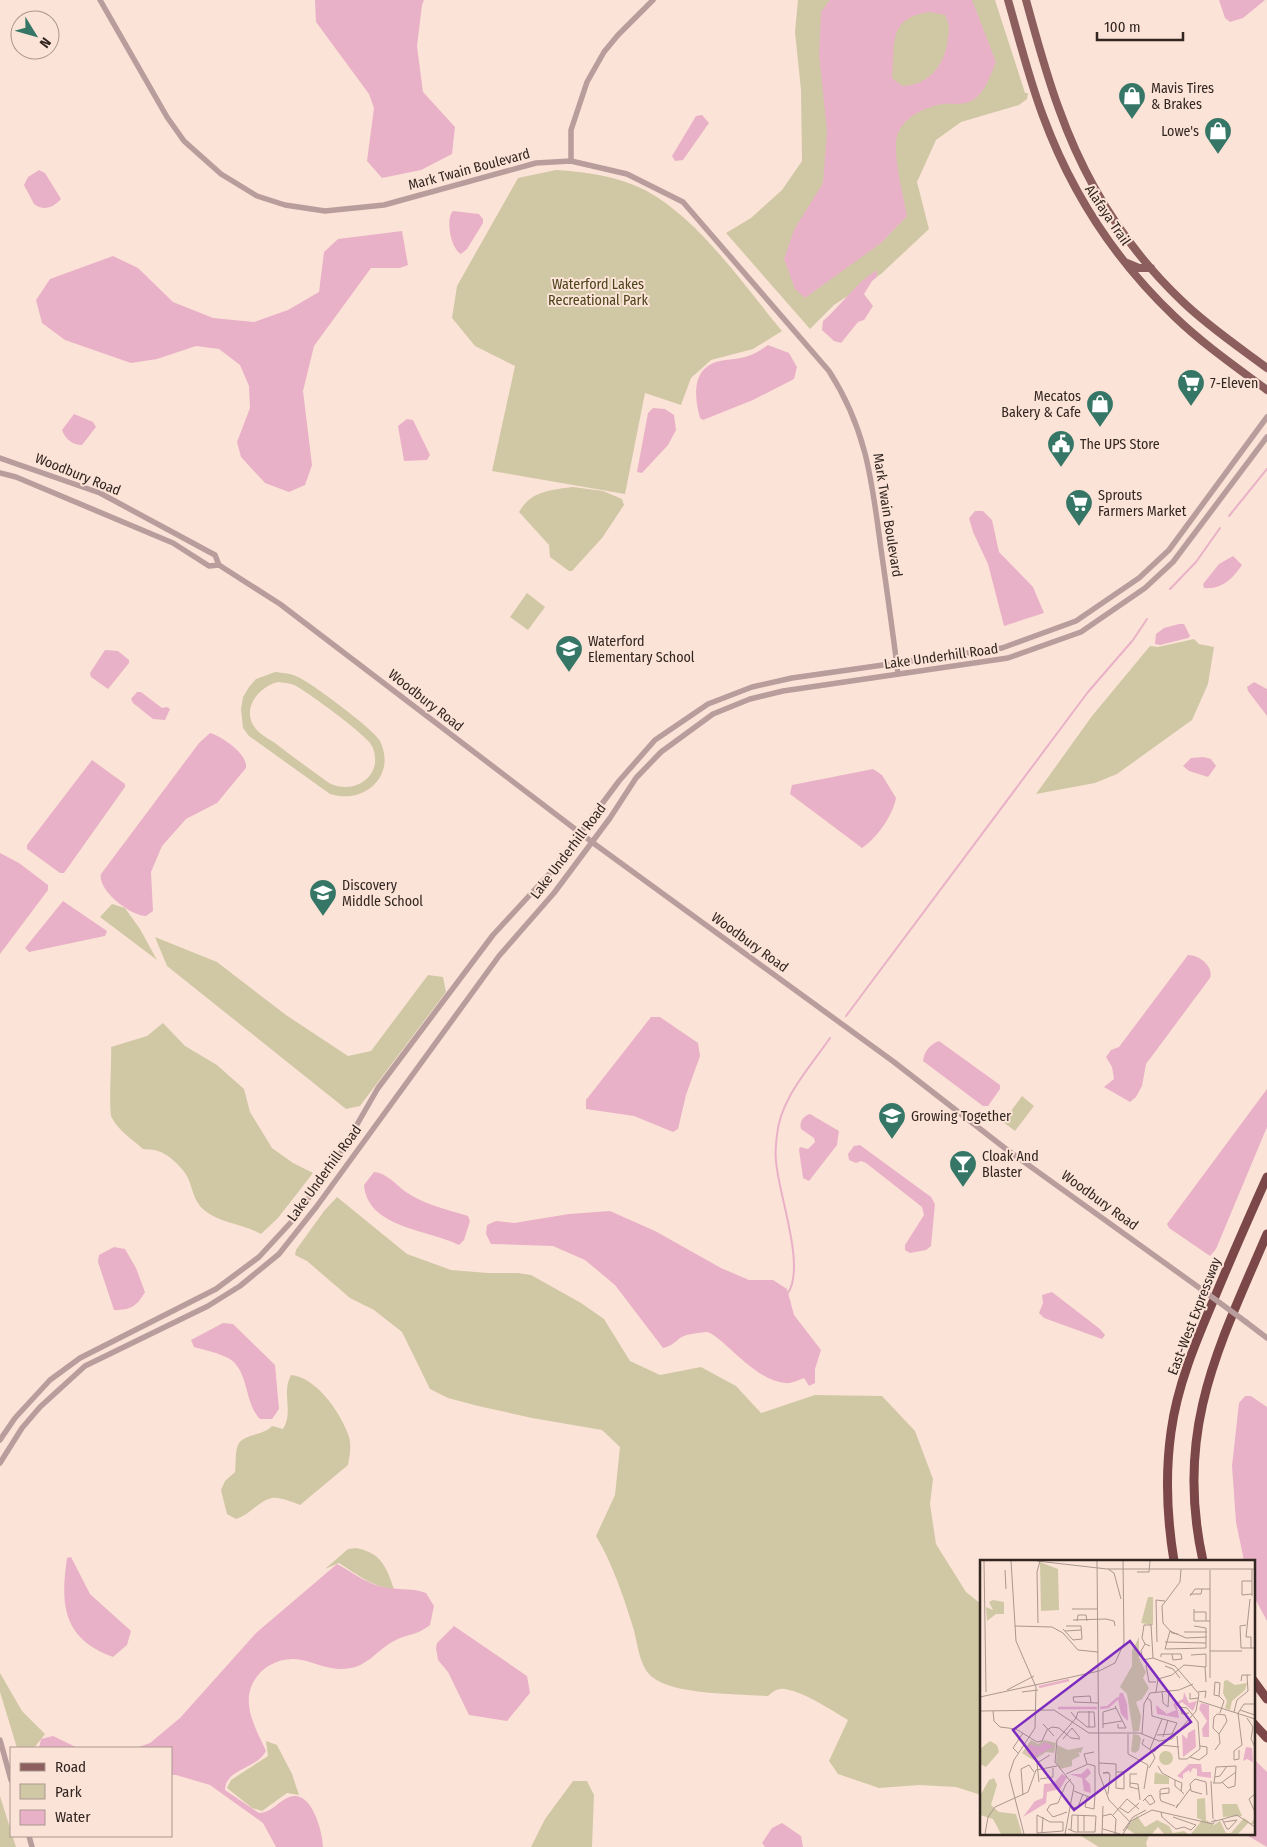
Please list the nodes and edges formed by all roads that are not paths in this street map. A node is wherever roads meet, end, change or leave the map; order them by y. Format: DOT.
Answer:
graph roads {
  1 [pos="100,0"];
  2 [pos="653,0"];
  3 [pos="1008,0"];
  4 [pos="1026,0"];
  5 [pos="571,161"];
  6 [pos="1125,262"];
  7 [pos="1150,268"];
  8 [pos="1267,368"];
  9 [pos="1267,390"];
  10 [pos="1267,418"];
  11 [pos="1267,437"];
  12 [pos="0,458"];
  13 [pos="0,473"];
  14 [pos="219,565"];
  15 [pos="897,663"];
  16 [pos="898,674"];
  17 [pos="580,833"];
  18 [pos="592,842"];
  19 [pos="1267,1177"];
  20 [pos="1267,1234"];
  21 [pos="1267,1338"];
  22 [pos="0,1440"];
  23 [pos="0,1462"];
  24 [pos="1174,1560"];
  25 [pos="1203,1560"];
  26 [pos="1254,1681"];
  27 [pos="1267,1700"];
  28 [pos="1254,1724"];
  29 [pos="1267,1738"];
  30 [pos="0,1740"];
  31 [pos="10,1776"];
  1 -- 5 [label="street, Mark Twain Boulevard"];
  2 -- 5 [label="street"];
  3 -- 6 [label="main road, Alafaya Trail"];
  4 -- 7 [label="main road, Alafaya Trail"];
  5 -- 15 [label="street, Mark Twain Boulevard"];
  6 -- 7 [label="main road"];
  6 -- 9 [label="main road, Alafaya Trail"];
  7 -- 8 [label="main road, Alafaya Trail"];
  10 -- 15 [label="street, Lake Underhill Road"];
  11 -- 16 [label="street, Lake Underhill Road"];
  12 -- 14 [label="street, Woodbury Road"];
  13 -- 14 [label="street, Woodbury Road"];
  14 -- 17 [label="street, Woodbury Road"];
  15 -- 16 [label="street, Mark Twain Boulevard"];
  15 -- 17 [label="street, Lake Underhill Road"];
  16 -- 18 [label="street, Lake Underhill Road"];
  17 -- 18 [label="street, Woodbury Road"];
  17 -- 22 [label="street, Lake Underhill Road"];
  18 -- 21 [label="street, Woodbury Road, bridge"];
  18 -- 23 [label="street, Lake Underhill Road"];
  19 -- 24 [label="highway, East-West Expressway"];
  20 -- 25 [label="highway"];
  26 -- 27 [label="highway"];
  28 -- 29 [label="highway"];
  30 -- 31 [label="street"];
}
